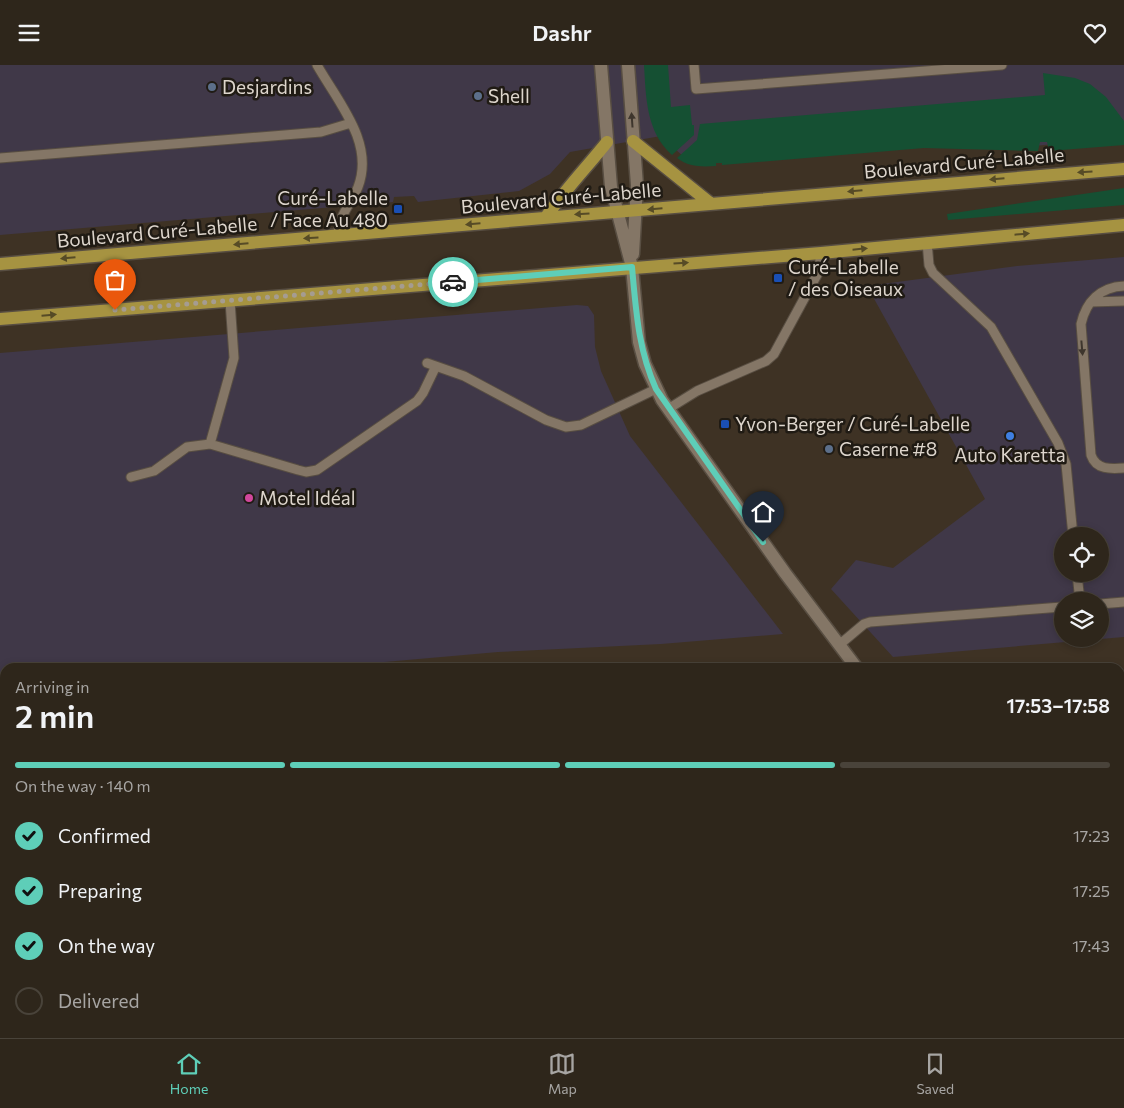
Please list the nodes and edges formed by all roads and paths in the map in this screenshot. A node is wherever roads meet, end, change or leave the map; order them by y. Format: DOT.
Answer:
graph roads {
  1 [pos="318,65"];
  2 [pos="601,65"];
  3 [pos="628,65"];
  4 [pos="694,65"];
  5 [pos="1002,65"];
  6 [pos="351,123"];
  7 [pos="607,141"];
  8 [pos="634,141"];
  9 [pos="0,158"];
  10 [pos="1124,169"];
  11 [pos="710,203"];
  12 [pos="635,211"];
  13 [pos="618,212"];
  14 [pos="546,217"];
  15 [pos="1124,225"];
  16 [pos="338,236"];
  17 [pos="927,242"];
  18 [pos="821,253"];
  19 [pos="0,264"];
  20 [pos="632,267"];
  21 [pos="1124,286"];
  22 [pos="230,301"];
  23 [pos="1124,301"];
  24 [pos="1090,302"];
  25 [pos="0,319"];
  26 [pos="656,389"];
  27 [pos="668,409"];
  28 [pos="210,444"];
  29 [pos="1120,468"];
  30 [pos="131,477"];
  31 [pos="1072,527"];
  32 [pos="1124,602"];
  33 [pos="1109,603"];
  34 [pos="1054,608"];
  35 [pos="839,645"];
  36 [pos="853,663"];
  1 -- 6 [label="lane"];
  2 -- 7 [label="street"];
  8 -- 3 [label="street, one-way"];
  4 -- 5 [label="lane"];
  6 -- 9 [label="lane"];
  6 -- 16 [label="lane"];
  7 -- 13 [label="street"];
  7 -- 14 [label="main road"];
  8 -- 11 [label="main road"];
  8 -- 12 [label="street"];
  10 -- 11 [label="main road, Boulevard Curé-Labelle, one-way"];
  11 -- 12 [label="main road, Boulevard Curé-Labelle, one-way"];
  12 -- 13 [label="main road, Boulevard Curé-Labelle"];
  12 -- 20 [label="street"];
  13 -- 14 [label="main road, Boulevard Curé-Labelle, one-way"];
  13 -- 20 [label="street"];
  14 -- 16 [label="main road, Boulevard Curé-Labelle, one-way"];
  17 -- 15 [label="main road, one-way"];
  16 -- 19 [label="main road, Boulevard Curé-Labelle, one-way"];
  18 -- 17 [label="main road, one-way"];
  17 -- 31 [label="lane"];
  20 -- 18 [label="main road, one-way"];
  18 -- 27 [label="lane"];
  20 -- 22 [label="main road"];
  20 -- 26 [label="street"];
  21 -- 24 [label="lane"];
  25 -- 22 [label="main road, one-way"];
  22 -- 28 [label="lane"];
  23 -- 24 [label="lane"];
  24 -- 29 [label="lane, one-way"];
  26 -- 27 [label="street"];
  26 -- 28 [label="lane"];
  27 -- 35 [label="street"];
  28 -- 30 [label="lane"];
  32 -- 33 [label="lane"];
  34 -- 35 [label="lane"];
  35 -- 36 [label="street"];
}
